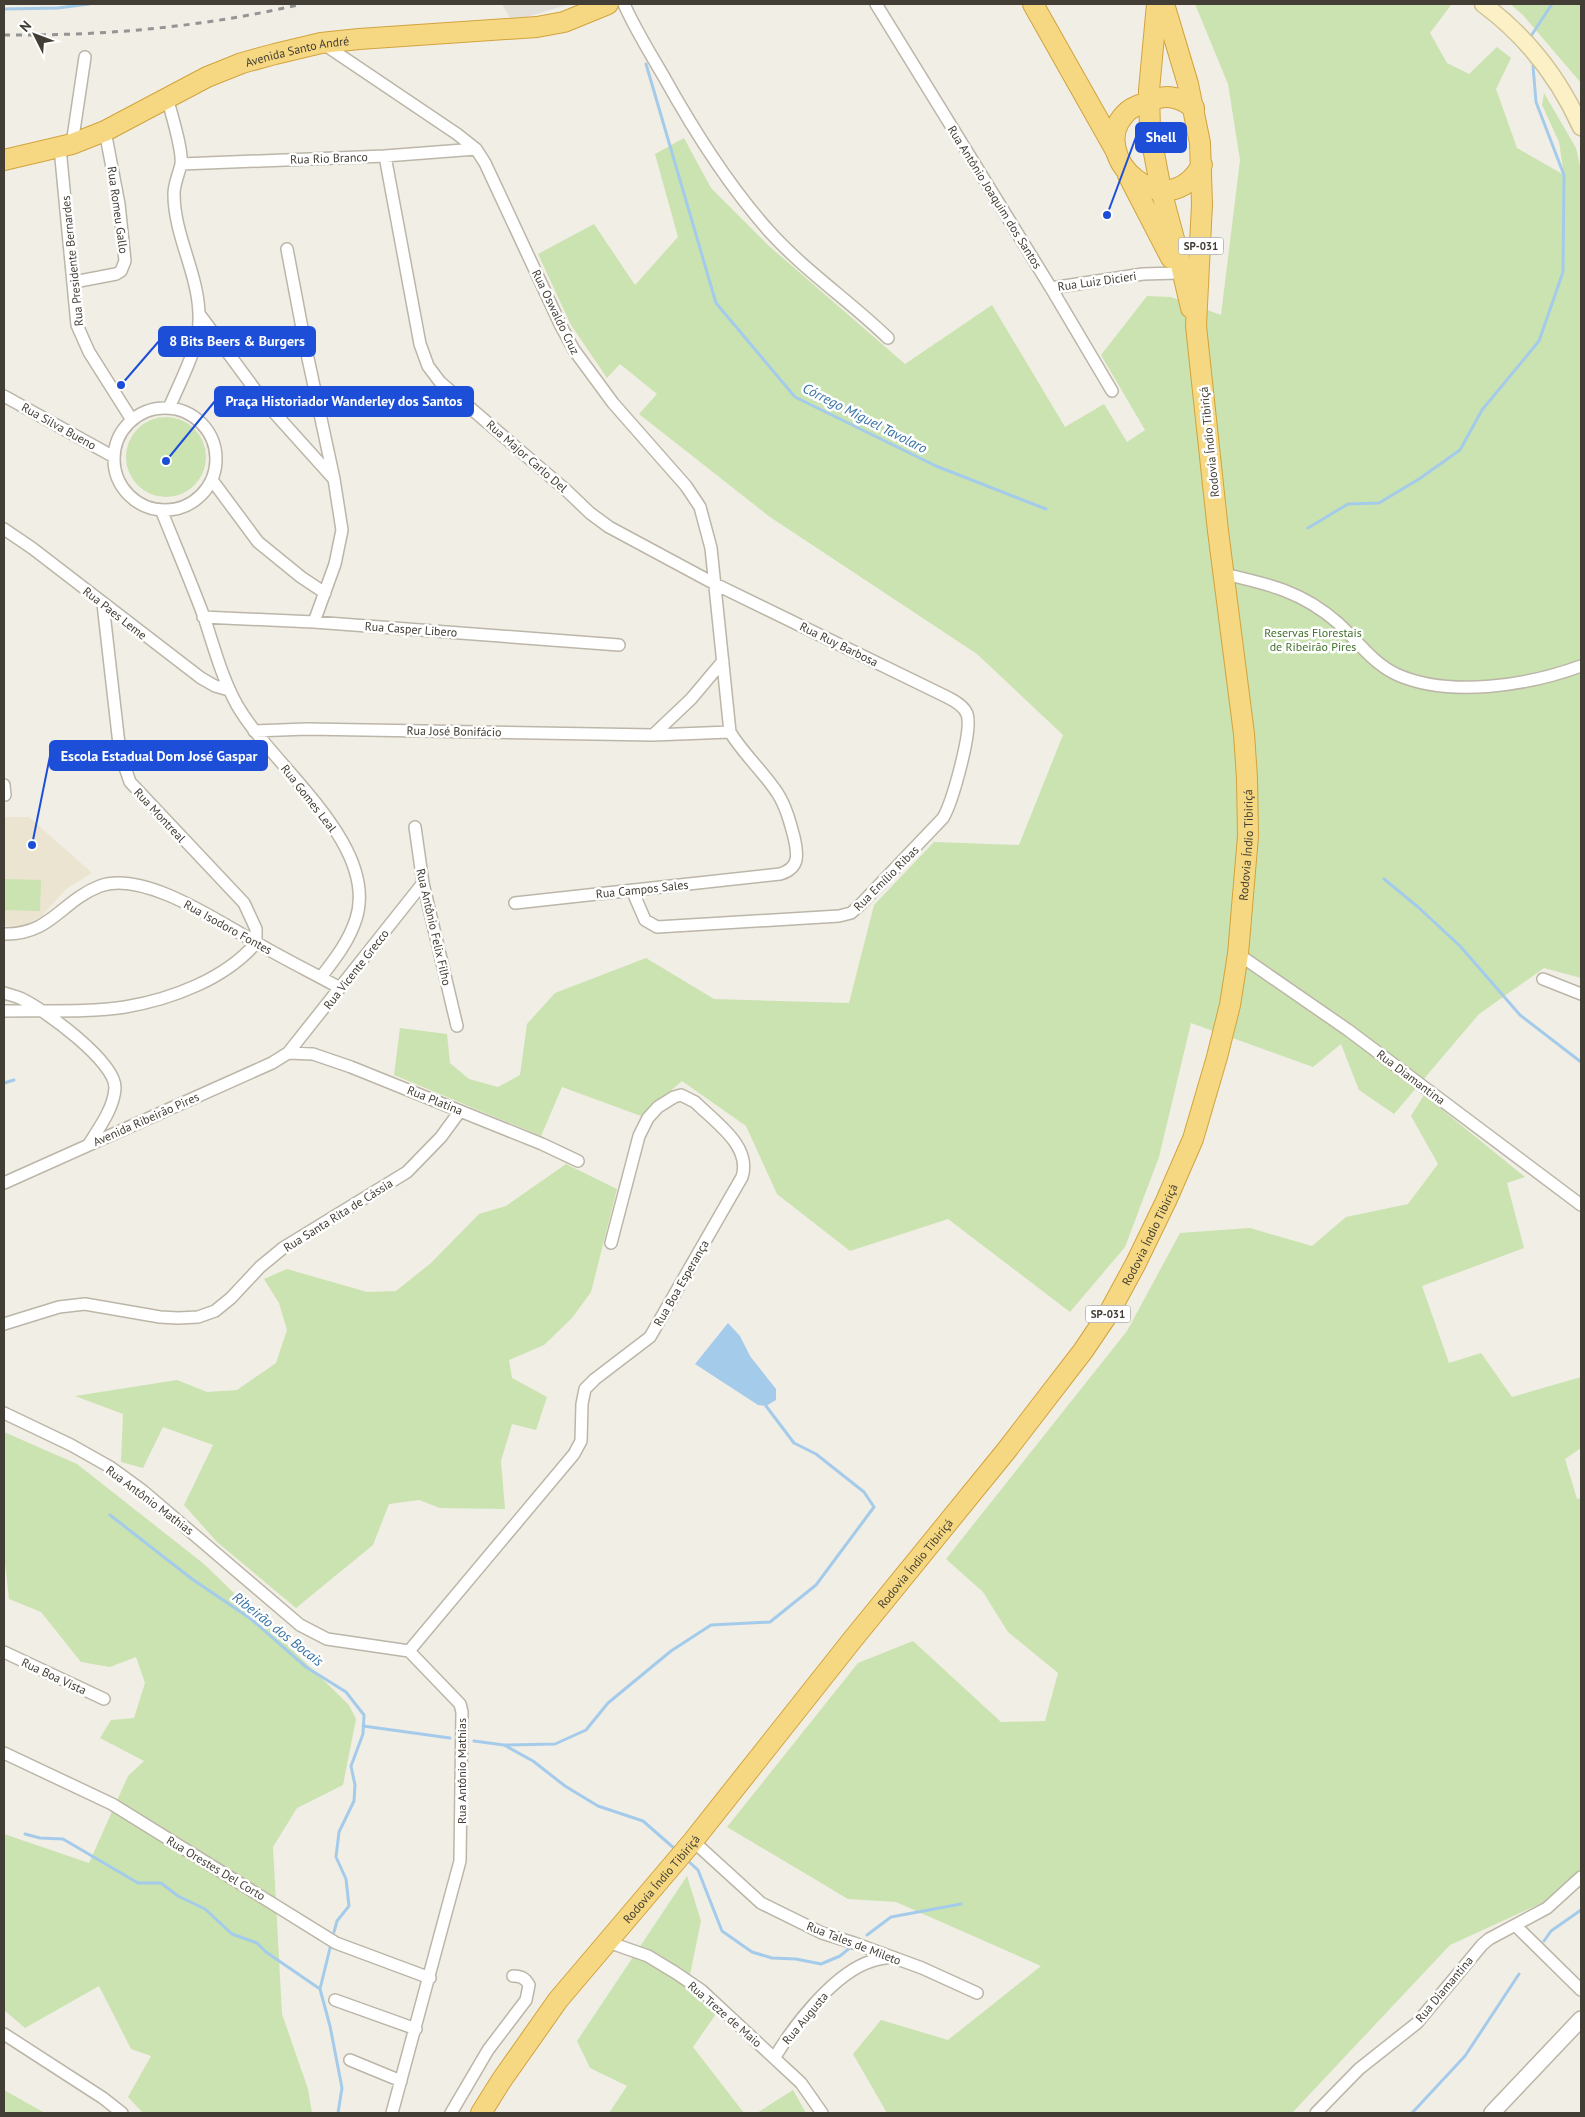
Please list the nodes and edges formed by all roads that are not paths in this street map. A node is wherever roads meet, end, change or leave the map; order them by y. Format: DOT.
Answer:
graph roads {
  1 [pos="608,4"];
  2 [pos="624,4"];
  3 [pos="876,4"];
  4 [pos="1033,4"];
  5 [pos="1157,4"];
  6 [pos="1164,4"];
  7 [pos="1483,4"];
  8 [pos="321,43"];
  9 [pos="85,57"];
  10 [pos="1150,73"];
  11 [pos="1168,96"];
  12 [pos="167,97"];
  13 [pos="1086,100"];
  14 [pos="1148,101"];
  15 [pos="1194,108"];
  16 [pos="1127,112"];
  17 [pos="1581,127"];
  18 [pos="105,131"];
  19 [pos="1150,132"];
  20 [pos="66,146"];
  21 [pos="476,149"];
  22 [pos="1117,153"];
  23 [pos="385,156"];
  24 [pos="4,160"];
  25 [pos="181,164"];
  26 [pos="1202,165"];
  27 [pos="1156,167"];
  28 [pos="1126,172"];
  29 [pos="1184,186"];
  30 [pos="1161,190"];
  31 [pos="287,249"];
  32 [pos="1174,265"];
  33 [pos="74,282"];
  34 [pos="1051,288"];
  35 [pos="1186,292"];
  36 [pos="200,315"];
  37 [pos="1196,326"];
  38 [pos="888,338"];
  39 [pos="1112,391"];
  40 [pos="4,396"];
  41 [pos="169,408"];
  42 [pos="132,420"];
  43 [pos="114,457"];
  44 [pos="334,479"];
  45 [pos="212,480"];
  46 [pos="162,512"];
  47 [pos="4,529"];
  48 [pos="1224,574"];
  49 [pos="715,584"];
  50 [pos="325,593"];
  51 [pos="103,604"];
  52 [pos="203,617"];
  53 [pos="314,622"];
  54 [pos="619,645"];
  55 [pos="723,661"];
  56 [pos="1581,666"];
  57 [pos="229,690"];
  58 [pos="962,707"];
  59 [pos="254,731"];
  60 [pos="730,732"];
  61 [pos="653,735"];
  62 [pos="415,827"];
  63 [pos="422,883"];
  64 [pos="632,890"];
  65 [pos="515,903"];
  66 [pos="4,934"];
  67 [pos="256,943"];
  68 [pos="1238,954"];
  69 [pos="321,978"];
  70 [pos="1543,980"];
  71 [pos="340,988"];
  72 [pos="4,993"];
  73 [pos="1581,994"];
  74 [pos="40,1010"];
  75 [pos="4,1011"];
  76 [pos="458,1026"];
  77 [pos="288,1053"];
  78 [pos="460,1111"];
  79 [pos="89,1144"];
  80 [pos="578,1161"];
  81 [pos="4,1183"];
  82 [pos="1581,1206"];
  83 [pos="611,1243"];
  84 [pos="4,1324"];
  85 [pos="4,1413"];
  86 [pos="409,1651"];
  87 [pos="4,1652"];
  88 [pos="104,1699"];
  89 [pos="4,1753"];
  90 [pos="693,1841"];
  91 [pos="1581,1877"];
  92 [pos="1516,1926"];
  93 [pos="608,1942"];
  94 [pos="891,1957"];
  95 [pos="513,1976"];
  96 [pos="430,1978"];
  97 [pos="1581,1990"];
  98 [pos="976,1993"];
  99 [pos="335,2000"];
  100 [pos="1581,2018"];
  101 [pos="416,2029"];
  102 [pos="4,2034"];
  103 [pos="774,2057"];
  104 [pos="350,2060"];
  105 [pos="401,2081"];
  106 [pos="122,2113"];
  107 [pos="392,2113"];
  108 [pos="451,2113"];
  109 [pos="482,2113"];
  110 [pos="822,2113"];
  111 [pos="1316,2113"];
  112 [pos="1492,2113"];
  1 -- 8 [label="highway, Avenida Santo André"];
  2 -- 38 [label="street"];
  3 -- 34 [label="street, Rua Antônio Joaquim dos Santos"];
  4 -- 13 [label="highway"];
  5 -- 10 [label="highway, Rodovia Índio Tibiriçá / SP-031"];
  6 -- 15 [label="highway, Rodovia Índio Tibiriçá / SP-031"];
  7 -- 17 [label="main road"];
  8 -- 12 [label="highway, Avenida Santo André"];
  8 -- 21 [label="street, Rua Oswaldo Cruz"];
  9 -- 20 [label="street, Rua Presidente Bernardes"];
  10 -- 14 [label="highway, Rodovia Índio Tibiriçá / SP-031"];
  10 -- 16 [label="highway"];
  11 -- 14 [label="highway"];
  11 -- 15 [label="highway"];
  11 -- 19 [label="highway"];
  12 -- 18 [label="highway, Avenida Santo André"];
  12 -- 25 [label="street"];
  13 -- 16 [label="highway"];
  13 -- 22 [label="highway"];
  14 -- 16 [label="highway"];
  14 -- 19 [label="highway, Rodovia Índio Tibiriçá / SP-031"];
  15 -- 26 [label="highway, Rodovia Índio Tibiriçá / SP-031"];
  16 -- 22 [label="highway"];
  18 -- 20 [label="highway, Avenida Santo André"];
  18 -- 33 [label="street, Rua Romeu Gallo"];
  19 -- 27 [label="highway, Rodovia Índio Tibiriçá / SP-031"];
  20 -- 24 [label="highway, Avenida Santo André"];
  20 -- 33 [label="street, Rua Presidente Bernardes"];
  21 -- 23 [label="street, Rua Rio Branco"];
  21 -- 49 [label="street, Rua Oswaldo Cruz"];
  22 -- 28 [label="highway"];
  23 -- 25 [label="street, Rua Rio Branco"];
  23 -- 49 [label="street, Rua Major Carlo Del"];
  25 -- 36 [label="street"];
  26 -- 29 [label="highway"];
  26 -- 37 [label="highway, Rodovia Índio Tibiriçá / SP-031"];
  27 -- 29 [label="highway"];
  27 -- 30 [label="highway, Rodovia Índio Tibiriçá / SP-031"];
  28 -- 30 [label="highway"];
  28 -- 32 [label="highway"];
  29 -- 30 [label="highway"];
  30 -- 35 [label="highway, Rodovia Índio Tibiriçá / SP-031"];
  31 -- 44 [label="street"];
  32 -- 34 [label="street, Rua Luiz Dicieri"];
  32 -- 35 [label="highway"];
  33 -- 42 [label="street, Rua Presidente Bernardes"];
  34 -- 39 [label="street, Rua Antônio Joaquim dos Santos"];
  35 -- 37 [label="highway, Rodovia Índio Tibiriçá / SP-031"];
  36 -- 41 [label="street"];
  36 -- 44 [label="street"];
  37 -- 48 [label="highway, Rodovia Índio Tibiriçá / SP-031"];
  40 -- 43 [label="street, Rua Silva Bueno"];
  41 -- 42 [label="street"];
  41 -- 45 [label="street"];
  42 -- 43 [label="street"];
  43 -- 46 [label="street"];
  44 -- 50 [label="street"];
  45 -- 46 [label="street"];
  45 -- 50 [label="street"];
  46 -- 52 [label="street, Rua Gomes Leal"];
  47 -- 51 [label="street, Rua Paes Leme"];
  48 -- 56 [label="street"];
  48 -- 68 [label="highway, Rodovia Índio Tibiriçá / SP-031"];
  49 -- 55 [label="street, Rua Oswaldo Cruz"];
  49 -- 58 [label="street, Rua Ruy Barbosa"];
  50 -- 53 [label="street"];
  51 -- 57 [label="street, Rua Paes Leme"];
  51 -- 67 [label="street, Rua Montreal"];
  52 -- 53 [label="street, Rua Casper Libero"];
  52 -- 57 [label="street, Rua Gomes Leal"];
  53 -- 54 [label="street, Rua Casper Libero"];
  55 -- 60 [label="street, Rua Oswaldo Cruz"];
  55 -- 61 [label="street"];
  57 -- 59 [label="street, Rua Gomes Leal"];
  58 -- 64 [label="street, Rua Emílio Ribas"];
  59 -- 61 [label="street, Rua José Bonifácio"];
  59 -- 69 [label="street, Rua Gomes Leal"];
  60 -- 61 [label="street, Rua José Bonifácio"];
  60 -- 64 [label="street, Rua Campos Sales"];
  62 -- 63 [label="street, Rua Antônio Felix Filho"];
  63 -- 71 [label="street, Rua Vicente Grecco"];
  63 -- 76 [label="street, Rua Antônio Felix Filho"];
  64 -- 65 [label="street, Rua Campos Sales"];
  66 -- 67 [label="street, Rua Isodoro Fontes"];
  67 -- 69 [label="street, Rua Isodoro Fontes"];
  67 -- 74 [label="street"];
  68 -- 82 [label="street, Rua Diamantina"];
  68 -- 90 [label="highway, Rodovia Índio Tibiriçá / SP-031"];
  69 -- 71 [label="street, Rua Isodoro Fontes"];
  70 -- 73 [label="street"];
  71 -- 77 [label="street, Rua Vicente Grecco"];
  72 -- 74 [label="street"];
  74 -- 75 [label="street"];
  74 -- 79 [label="street"];
  77 -- 78 [label="street, Rua Platina"];
  77 -- 79 [label="street, Avenida Ribeirão Pires"];
  78 -- 80 [label="street, Rua Platina"];
  78 -- 84 [label="street, Rua Santa Rita de Cássia"];
  79 -- 81 [label="street, Avenida Ribeirão Pires"];
  83 -- 86 [label="street, Rua Boa Esperança"];
  85 -- 86 [label="street, Rua Antônio Mathias"];
  86 -- 96 [label="street, Rua Antônio Mathias"];
  87 -- 88 [label="street, Rua Boa Vista"];
  89 -- 96 [label="street, Rua Orestes Del Corto"];
  90 -- 93 [label="highway, Rodovia Índio Tibiriçá / SP-031"];
  90 -- 94 [label="street, Rua Tales de Mileto"];
  91 -- 92 [label="street, Rua Diamantina"];
  92 -- 97 [label="street"];
  92 -- 111 [label="street, Rua Diamantina"];
  93 -- 103 [label="street, Rua Treze de Maio"];
  93 -- 109 [label="highway, Rodovia Índio Tibiriçá / SP-031"];
  94 -- 98 [label="street, Rua Tales de Mileto"];
  94 -- 103 [label="street, Rua Augusta"];
  95 -- 108 [label="street"];
  96 -- 101 [label="street, Rua Antônio Mathias"];
  99 -- 101 [label="street"];
  100 -- 112 [label="street"];
  101 -- 105 [label="street, Rua Antônio Mathias"];
  102 -- 106 [label="street"];
  103 -- 110 [label="street, Rua Treze de Maio"];
  104 -- 105 [label="street"];
  105 -- 107 [label="street, Rua Antônio Mathias"];
}
